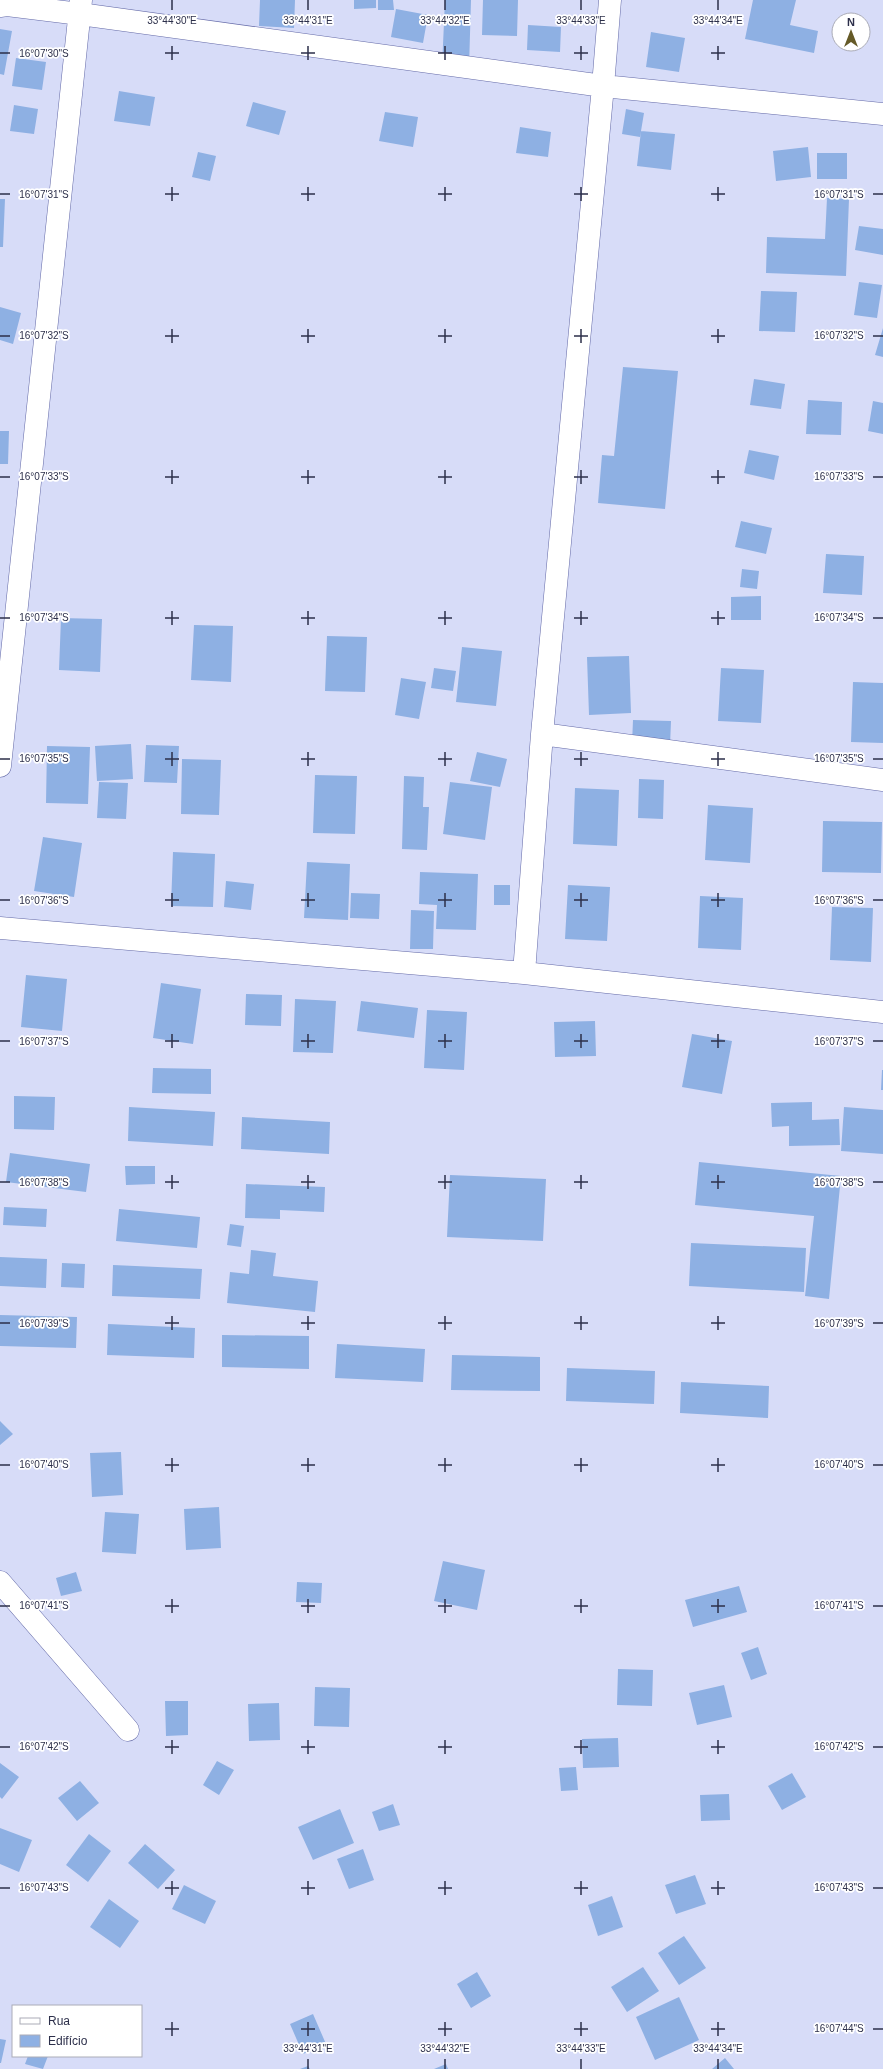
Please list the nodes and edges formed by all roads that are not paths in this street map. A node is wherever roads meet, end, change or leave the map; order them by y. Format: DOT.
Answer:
graph roads {
  1 [pos="610,0"];
  2 [pos="0,6"];
  3 [pos="80,7"];
  4 [pos="603,86"];
  5 [pos="883,114"];
  6 [pos="542,734"];
  7 [pos="0,766"];
  8 [pos="883,780"];
  9 [pos="0,928"];
  10 [pos="524,973"];
  11 [pos="883,1012"];
  12 [pos="0,1582"];
  13 [pos="128,1730"];
  1 -- 4 [label="street"];
  2 -- 3 [label="street"];
  3 -- 4 [label="street"];
  3 -- 7 [label="street"];
  4 -- 5 [label="street"];
  4 -- 6 [label="street"];
  6 -- 8 [label="street"];
  6 -- 10 [label="street"];
  9 -- 10 [label="street"];
  10 -- 11 [label="street"];
  12 -- 13 [label="street"];
}
